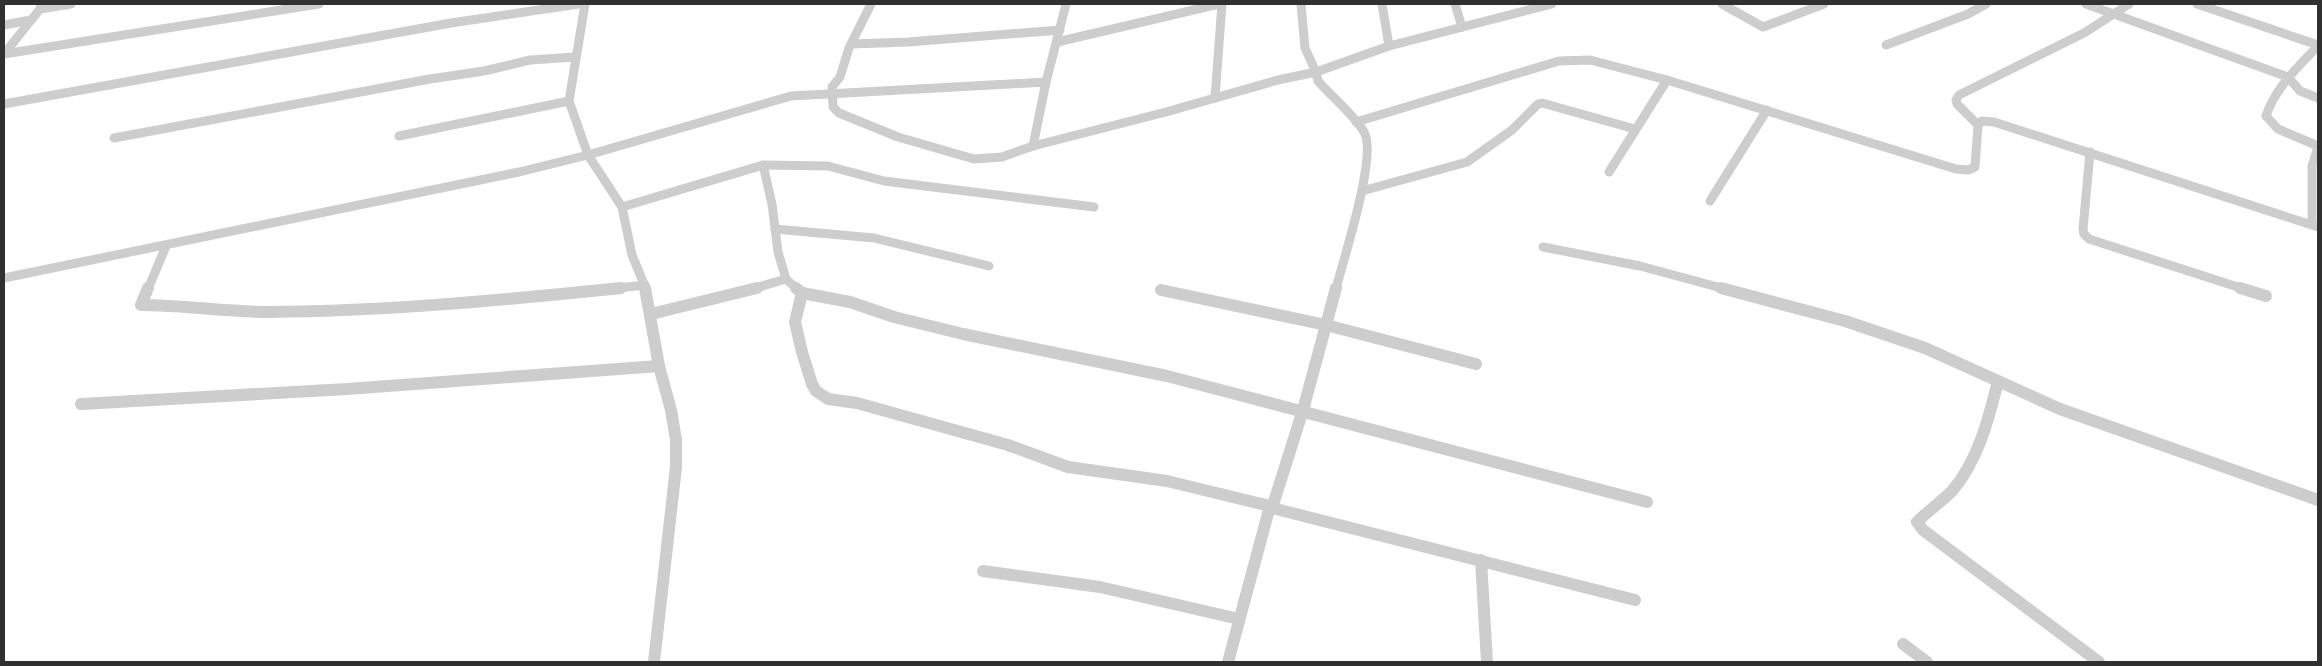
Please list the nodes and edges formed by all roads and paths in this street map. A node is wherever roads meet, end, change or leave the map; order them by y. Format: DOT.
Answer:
graph roads {
  1 [pos="71,4"];
  2 [pos="319,4"];
  3 [pos="579,4"];
  4 [pos="585,4"];
  5 [pos="871,4"];
  6 [pos="1066,4"];
  7 [pos="1220,4"];
  8 [pos="1302,4"];
  9 [pos="1382,4"];
  10 [pos="1455,4"];
  11 [pos="1552,4"];
  12 [pos="1722,4"];
  13 [pos="1824,4"];
  14 [pos="1986,4"];
  15 [pos="2086,4"];
  16 [pos="2129,4"];
  17 [pos="2197,4"];
  18 [pos="41,6"];
  19 [pos="2112,13"];
  20 [pos="31,20"];
  21 [pos="4,25"];
  22 [pos="1462,27"];
  23 [pos="1060,30"];
  24 [pos="1056,42"];
  25 [pos="852,44"];
  26 [pos="1886,45"];
  27 [pos="2318,45"];
  28 [pos="1389,46"];
  29 [pos="4,54"];
  30 [pos="575,57"];
  31 [pos="1316,72"];
  32 [pos="2288,77"];
  33 [pos="1666,80"];
  34 [pos="1046,82"];
  35 [pos="833,93"];
  36 [pos="1215,98"];
  37 [pos="2318,98"];
  38 [pos="569,101"];
  39 [pos="4,104"];
  40 [pos="1767,110"];
  41 [pos="1356,122"];
  42 [pos="1978,124"];
  43 [pos="1635,129"];
  44 [pos="399,136"];
  45 [pos="114,138"];
  46 [pos="1033,146"];
  47 [pos="2318,146"];
  48 [pos="2090,152"];
  49 [pos="588,155"];
  50 [pos="763,165"];
  51 [pos="1609,172"];
  52 [pos="1362,190"];
  53 [pos="1710,201"];
  54 [pos="622,207"];
  55 [pos="1094,207"];
  56 [pos="2315,226"];
  57 [pos="775,230"];
  58 [pos="166,246"];
  59 [pos="1543,247"];
  60 [pos="989,266"];
  61 [pos="4,278"];
  62 [pos="786,279"];
  63 [pos="645,285"];
  64 [pos="1161,290"];
  65 [pos="802,293"];
  66 [pos="2266,296"];
  67 [pos="651,314"];
  68 [pos="1326,324"];
  69 [pos="1476,364"];
  70 [pos="659,366"];
  71 [pos="1998,381"];
  72 [pos="81,404"];
  73 [pos="1303,410"];
  74 [pos="2318,500"];
  75 [pos="1647,502"];
  76 [pos="1271,507"];
  77 [pos="1481,560"];
  78 [pos="983,571"];
  79 [pos="1635,600"];
  80 [pos="1239,619"];
  81 [pos="1903,644"];
  82 [pos="654,662"];
  83 [pos="1228,662"];
  84 [pos="1487,662"];
  85 [pos="1927,662"];
  86 [pos="2099,662"];
  1 -- 18 [label="street"];
  2 -- 29 [label="street"];
  3 -- 39 [label="street"];
  4 -- 30 [label="street"];
  5 -- 25 [label="street"];
  6 -- 23 [label="street"];
  7 -- 24 [label="street"];
  7 -- 36 [label="street"];
  8 -- 31 [label="street"];
  9 -- 28 [label="street"];
  10 -- 22 [label="street"];
  11 -- 22 [label="street"];
  12 -- 13 [label="street"];
  14 -- 26 [label="street"];
  15 -- 19 [label="street"];
  16 -- 19 [label="street"];
  17 -- 27 [label="street"];
  18 -- 20 [label="street"];
  19 -- 32 [label="street"];
  19 -- 42 [label="street"];
  20 -- 21 [label="street"];
  20 -- 29 [label="street"];
  22 -- 28 [label="street"];
  23 -- 24 [label="street"];
  23 -- 25 [label="street"];
  24 -- 34 [label="street"];
  25 -- 35 [label="street"];
  27 -- 32 [label="street"];
  28 -- 31 [label="street"];
  30 -- 38 [label="street"];
  30 -- 45 [label="street"];
  31 -- 36 [label="street"];
  31 -- 41 [label="street"];
  32 -- 37 [label="street"];
  32 -- 47 [label="street"];
  33 -- 40 [label="street"];
  33 -- 41 [label="street"];
  33 -- 43 [label="street"];
  34 -- 35 [label="street"];
  34 -- 46 [label="street"];
  35 -- 46 [label="street"];
  35 -- 49 [label="street"];
  36 -- 46 [label="street"];
  38 -- 44 [label="street"];
  38 -- 49 [label="street"];
  40 -- 42 [label="street"];
  40 -- 53 [label="street"];
  41 -- 52 [label="street"];
  42 -- 48 [label="street"];
  43 -- 51 [label="street"];
  43 -- 52 [label="street"];
  47 -- 56 [label="street"];
  48 -- 56 [label="street"];
  48 -- 66 [label="street"];
  49 -- 54 [label="street"];
  49 -- 58 [label="street"];
  50 -- 54 [label="street"];
  50 -- 55 [label="street"];
  50 -- 57 [label="street"];
  52 -- 68 [label="street"];
  54 -- 63 [label="street"];
  57 -- 60 [label="street"];
  57 -- 62 [label="street"];
  58 -- 61 [label="street"];
  58 -- 63 [label="street"];
  59 -- 71 [label="street"];
  62 -- 65 [label="street"];
  62 -- 67 [label="street"];
  63 -- 67 [label="street"];
  64 -- 68 [label="street"];
  65 -- 73 [label="street"];
  65 -- 76 [label="street"];
  67 -- 70 [label="street"];
  68 -- 69 [label="street"];
  68 -- 73 [label="street"];
  70 -- 72 [label="street"];
  70 -- 82 [label="street"];
  71 -- 74 [label="street"];
  71 -- 86 [label="street"];
  73 -- 75 [label="street"];
  73 -- 76 [label="street"];
  76 -- 77 [label="street"];
  76 -- 80 [label="street"];
  77 -- 79 [label="street"];
  77 -- 84 [label="street"];
  78 -- 80 [label="street"];
  80 -- 83 [label="street"];
  81 -- 85 [label="street"];
}
